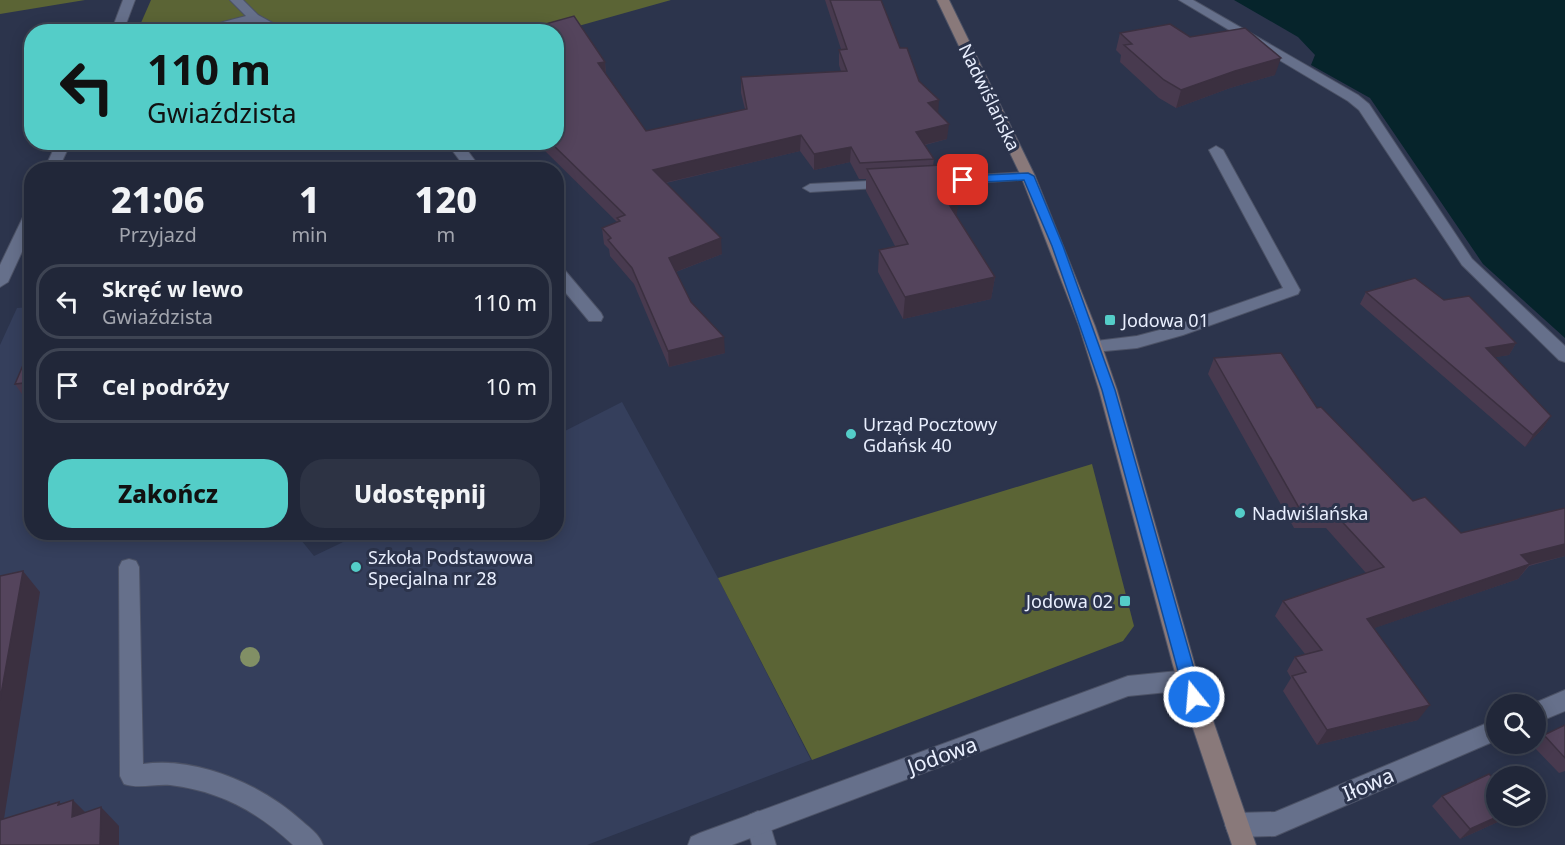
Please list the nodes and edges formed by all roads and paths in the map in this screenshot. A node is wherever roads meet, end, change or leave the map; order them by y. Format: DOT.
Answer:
graph roads {
  1 [pos="129,0"];
  2 [pos="236,0"];
  3 [pos="943,0"];
  4 [pos="1185,0"];
  5 [pos="254,18"];
  6 [pos="120,24"];
  7 [pos="227,24"];
  8 [pos="266,24"];
  9 [pos="459,150"];
  10 [pos="1216,150"];
  11 [pos="469,162"];
  12 [pos="1028,176"];
  13 [pos="810,188"];
  14 [pos="24,230"];
  15 [pos="564,279"];
  16 [pos="0,282"];
  17 [pos="595,316"];
  18 [pos="1094,345"];
  19 [pos="1565,356"];
  20 [pos="129,567"];
  21 [pos="1188,680"];
  22 [pos="1565,700"];
  23 [pos="1546,709"];
  24 [pos="1486,734"];
  25 [pos="761,834"];
  26 [pos="1240,835"];
  27 [pos="311,845"];
  28 [pos="700,845"];
  1 -- 6 [label="street"];
  2 -- 5 [label="street"];
  3 -- 12 [label="street, Nadwiślańska"];
  4 -- 19 [label="street"];
  5 -- 7 [label="street"];
  5 -- 8 [label="street"];
  9 -- 11 [label="street"];
  10 -- 18 [label="street"];
  12 -- 13 [label="street"];
  12 -- 18 [label="street, Nadwiślańska"];
  14 -- 16 [label="street"];
  15 -- 17 [label="street"];
  18 -- 21 [label="street, Nadwiślańska"];
  20 -- 27 [label="street"];
  21 -- 25 [label="street, Jodowa"];
  21 -- 26 [label="street, Nadwiślańska"];
  22 -- 23 [label="street"];
  24 -- 26 [label="street, Iłowa"];
  25 -- 28 [label="street, Jodowa"];
}
